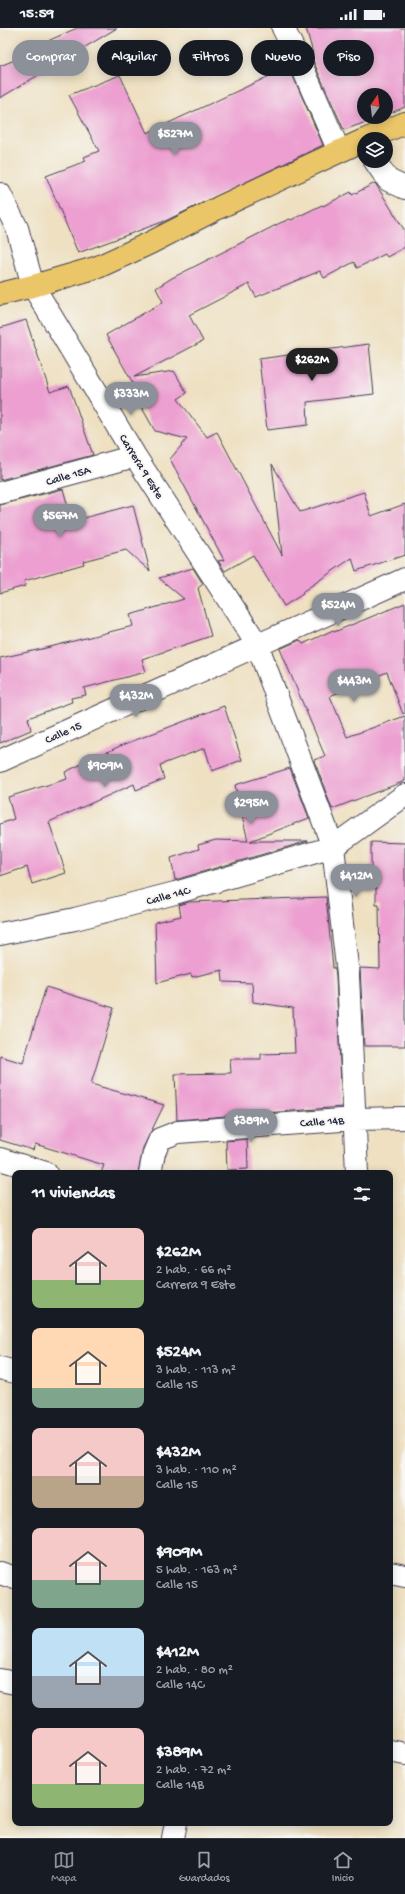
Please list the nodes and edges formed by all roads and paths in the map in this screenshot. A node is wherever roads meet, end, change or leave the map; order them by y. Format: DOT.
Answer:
graph roads {
  1 [pos="283,28"];
  2 [pos="405,124"];
  3 [pos="386,132"];
  4 [pos="357,144"];
  5 [pos="339,151"];
  6 [pos="380,168"];
  7 [pos="405,188"];
  8 [pos="0,194"];
  9 [pos="33,286"];
  10 [pos="0,294"];
  11 [pos="135,456"];
  12 [pos="0,493"];
  13 [pos="405,578"];
  14 [pos="257,644"];
  15 [pos="0,761"];
  16 [pos="405,795"];
  17 [pos="333,847"];
  18 [pos="0,934"];
  19 [pos="405,1118"];
  20 [pos="354,1119"];
  21 [pos="0,1159"];
  22 [pos="36,1170"];
  23 [pos="151,1170"];
  24 [pos="357,1170"];
  25 [pos="0,1368"];
  26 [pos="12,1371"];
  27 [pos="0,1573"];
  28 [pos="393,1574"];
  29 [pos="405,1576"];
  30 [pos="12,1577"];
  31 [pos="0,1680"];
  32 [pos="12,1682"];
  33 [pos="393,1752"];
  34 [pos="405,1754"];
  35 [pos="175,1826"];
  36 [pos="173,1838"];
  1 -- 5 [label="street"];
  2 -- 3 [label="main road"];
  4 -- 5 [label="main road"];
  5 -- 9 [label="main road"];
  6 -- 7 [label="street"];
  8 -- 9 [label="street, Carrera 9 Este"];
  9 -- 10 [label="main road"];
  9 -- 11 [label="street, Carrera 9 Este"];
  11 -- 12 [label="street, Calle 15A"];
  11 -- 14 [label="street, Carrera 9 Este"];
  13 -- 14 [label="street, Calle 15"];
  14 -- 15 [label="street, Calle 15"];
  14 -- 17 [label="street, Carrera 9 Este"];
  16 -- 17 [label="street, Calle 14C"];
  17 -- 18 [label="street, Calle 14C"];
  17 -- 20 [label="street, Carrera 9 Este"];
  19 -- 20 [label="street"];
  20 -- 23 [label="street, Calle 14B"];
  20 -- 24 [label="street, Carrera 9 Este"];
  21 -- 22 [label="street"];
  25 -- 26 [label="street"];
  27 -- 30 [label="street"];
  28 -- 29 [label="street"];
  31 -- 32 [label="street"];
  33 -- 34 [label="street"];
  35 -- 36 [label="street"];
}
